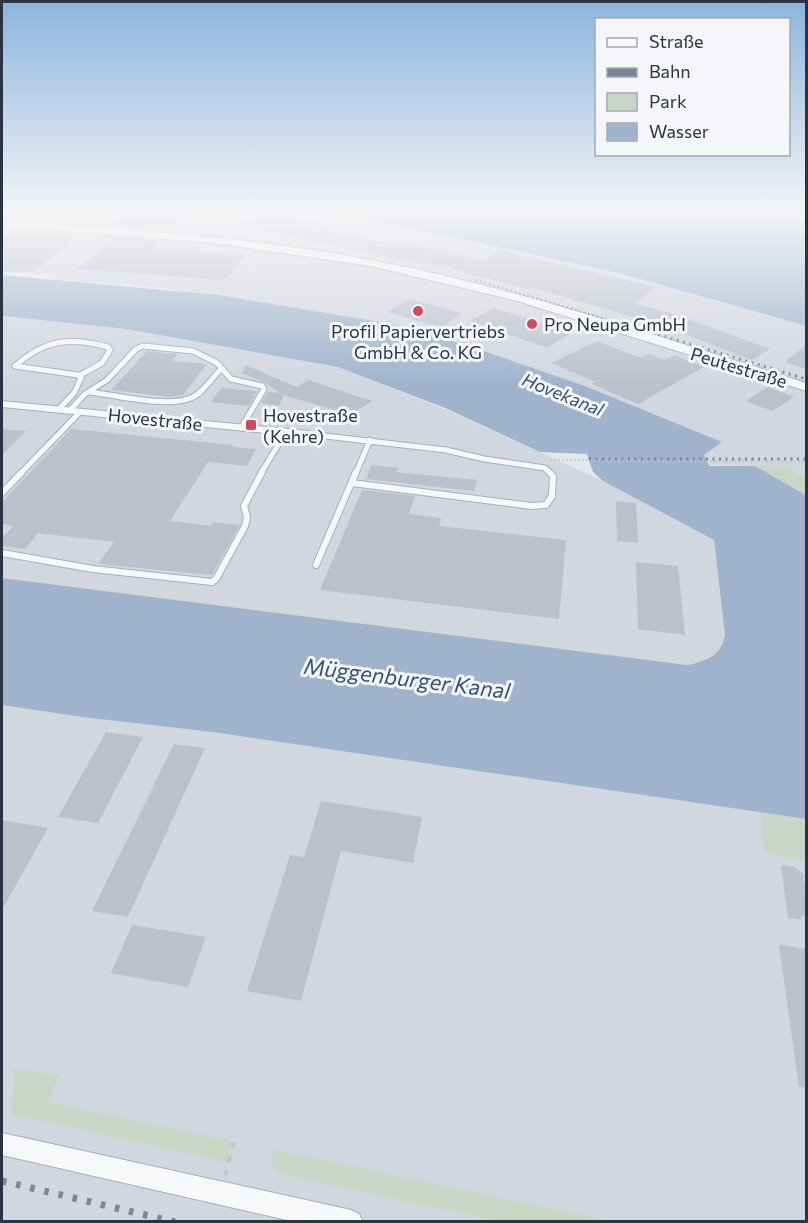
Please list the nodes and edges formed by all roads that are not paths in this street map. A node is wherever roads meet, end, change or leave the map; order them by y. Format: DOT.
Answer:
graph roads {
  1 [pos="404,270"];
  2 [pos="221,369"];
  3 [pos="79,376"];
  4 [pos="807,387"];
  5 [pos="89,392"];
  6 [pos="2,404"];
  7 [pos="58,410"];
  8 [pos="75,411"];
  9 [pos="241,428"];
  10 [pos="286,432"];
  11 [pos="308,434"];
  12 [pos="370,440"];
  13 [pos="352,483"];
  14 [pos="2,493"];
  15 [pos="2,553"];
  16 [pos="316,565"];
  17 [pos="2,1144"];
  18 [pos="351,1221"];
  1 -- 4 [label="street, Peutestraße"];
  2 -- 5 [label="lane"];
  2 -- 5 [label="lane"];
  2 -- 9 [label="lane"];
  3 -- 3 [label="lane"];
  3 -- 7 [label="lane"];
  5 -- 8 [label="lane"];
  6 -- 7 [label="street, Hovestraße"];
  7 -- 8 [label="street, Hovestraße"];
  8 -- 9 [label="street, Hovestraße"];
  8 -- 14 [label="lane"];
  9 -- 10 [label="street, Hovestraße"];
  10 -- 11 [label="street, Hovestraße"];
  10 -- 15 [label="lane"];
  11 -- 12 [label="lane"];
  12 -- 13 [label="lane"];
  12 -- 13 [label="lane"];
  13 -- 16 [label="lane"];
  17 -- 18 [label="street"];
}
